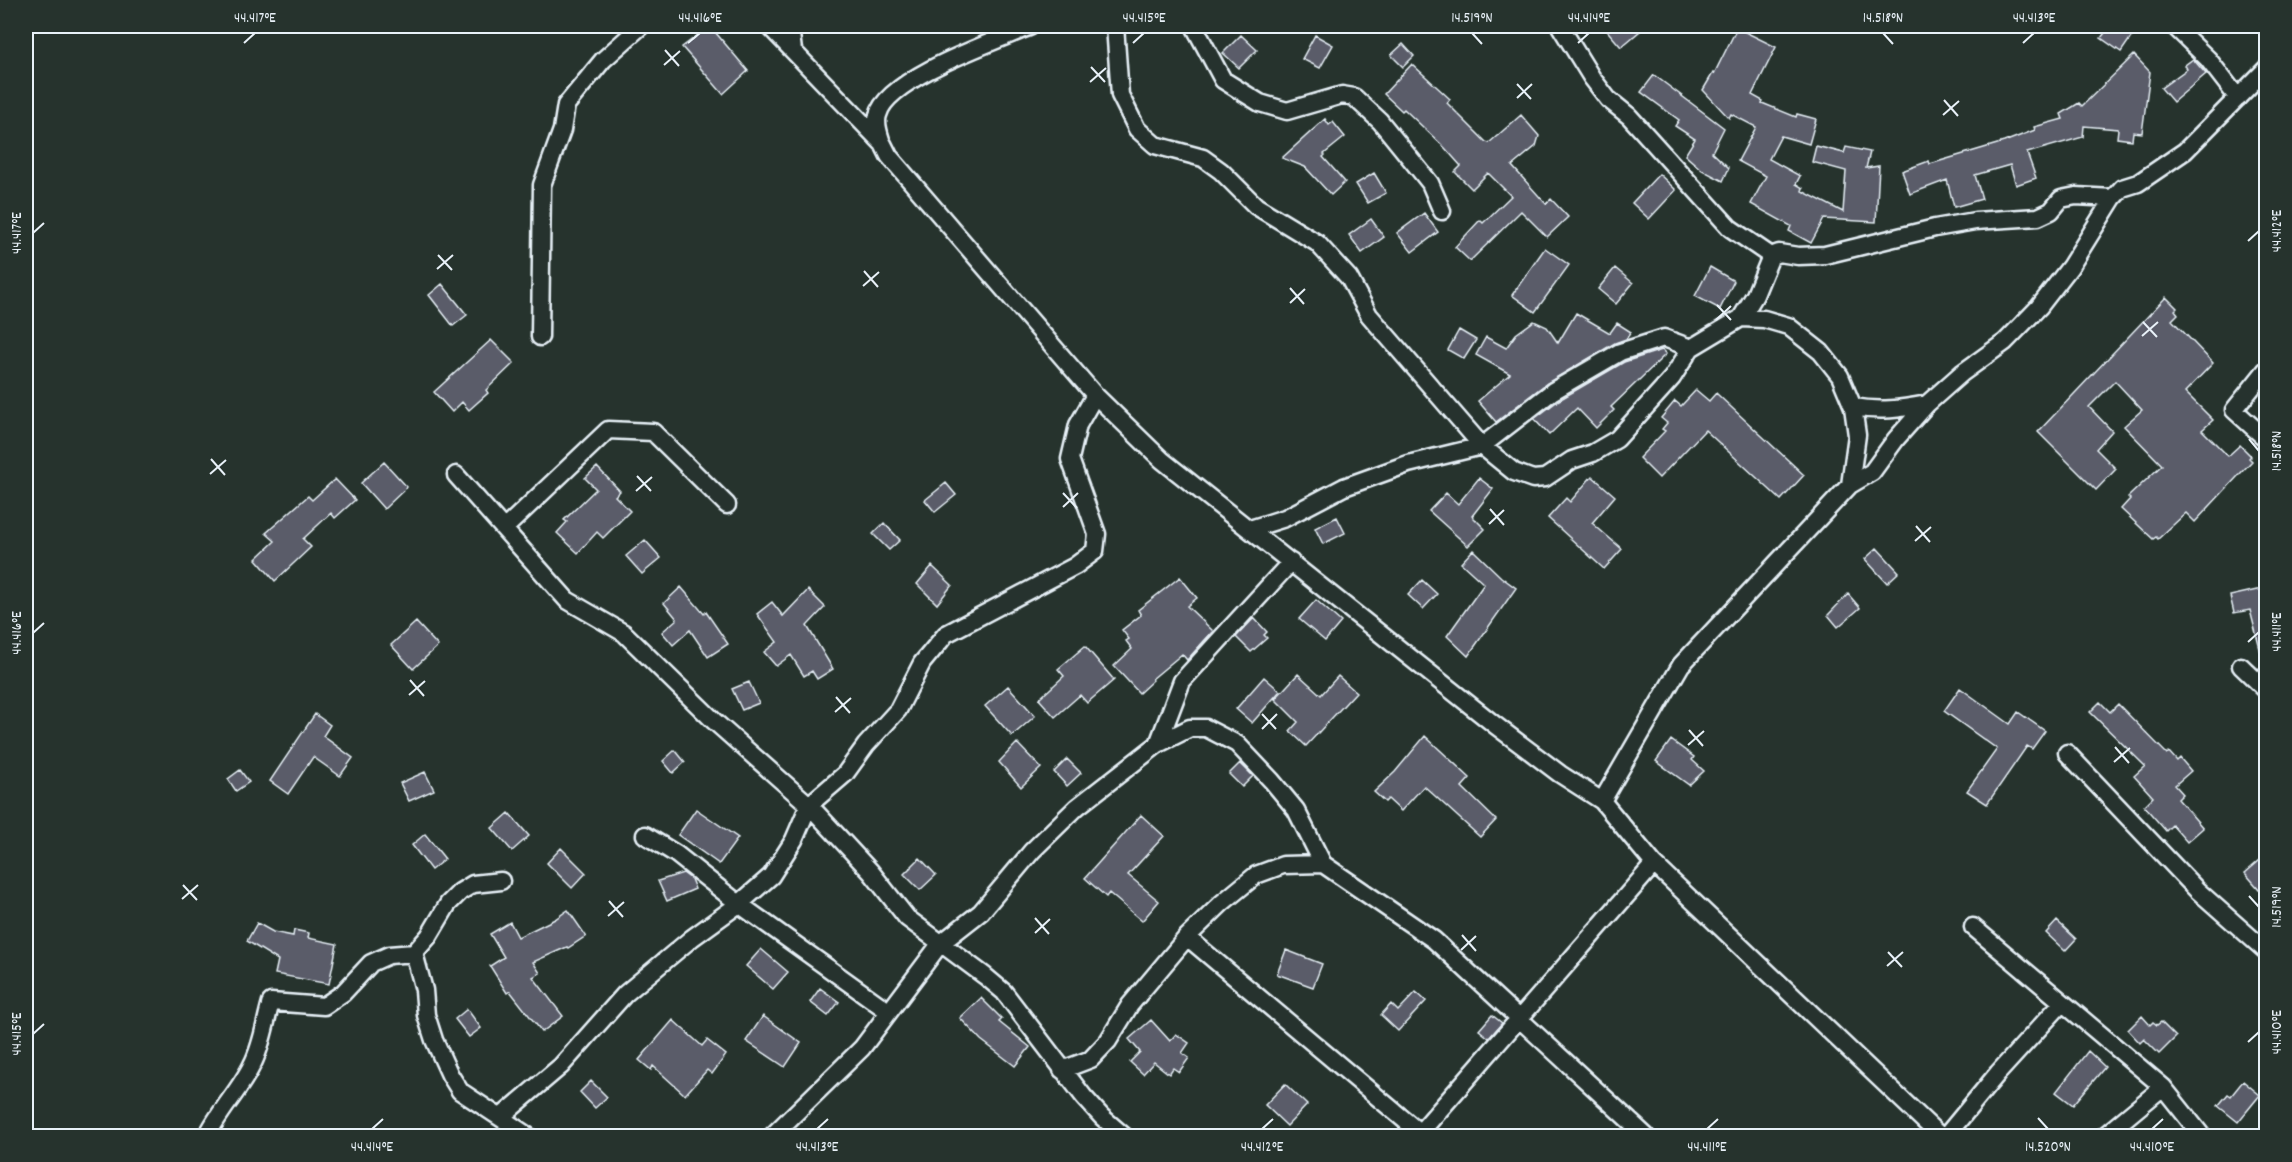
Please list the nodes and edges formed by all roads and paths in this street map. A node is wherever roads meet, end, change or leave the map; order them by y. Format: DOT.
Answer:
graph roads {
  1 [pos="641,26"];
  2 [pos="769,26"];
  3 [pos="790,26"];
  4 [pos="1031,26"];
  5 [pos="1115,26"];
  6 [pos="1194,26"];
  7 [pos="1560,26"];
  8 [pos="2174,26"];
  9 [pos="793,51"];
  10 [pos="2266,69"];
  11 [pos="2238,98"];
  12 [pos="883,144"];
  13 [pos="2113,198"];
  14 [pos="1443,211"];
  15 [pos="1770,256"];
  16 [pos="1741,318"];
  17 [pos="540,336"];
  18 [pos="1691,348"];
  19 [pos="2266,370"];
  20 [pos="1095,395"];
  21 [pos="1927,404"];
  22 [pos="1853,407"];
  23 [pos="2266,440"];
  24 [pos="1482,446"];
  25 [pos="456,475"];
  26 [pos="1850,486"];
  27 [pos="727,505"];
  28 [pos="504,529"];
  29 [pos="1250,529"];
  30 [pos="1291,562"];
  31 [pos="2241,666"];
  32 [pos="2266,690"];
  33 [pos="1158,744"];
  34 [pos="2067,753"];
  35 [pos="1602,801"];
  36 [pos="809,805"];
  37 [pos="645,835"];
  38 [pos="1323,864"];
  39 [pos="1654,864"];
  40 [pos="501,881"];
  41 [pos="739,904"];
  42 [pos="1973,927"];
  43 [pos="1186,937"];
  44 [pos="940,944"];
  45 [pos="2266,951"];
  46 [pos="414,953"];
  47 [pos="2062,1003"];
  48 [pos="888,1011"];
  49 [pos="1519,1019"];
  50 [pos="1062,1070"];
  51 [pos="2163,1087"];
  52 [pos="501,1117"];
  53 [pos="1418,1135"];
  54 [pos="207,1137"];
  55 [pos="528,1137"];
  56 [pos="772,1137"];
  57 [pos="1124,1137"];
  58 [pos="1646,1137"];
  59 [pos="1940,1137"];
  60 [pos="1946,1137"];
  61 [pos="2104,1137"];
  62 [pos="2202,1137"];
  1 -- 17 [label="street"];
  2 -- 9 [label="street"];
  3 -- 9 [label="street"];
  4 -- 12 [label="street"];
  5 -- 24 [label="street"];
  6 -- 14 [label="street"];
  7 -- 15 [label="street"];
  8 -- 11 [label="street"];
  9 -- 12 [label="street"];
  10 -- 11 [label="street"];
  11 -- 13 [label="street"];
  12 -- 20 [label="street"];
  13 -- 15 [label="street"];
  13 -- 21 [label="street"];
  15 -- 16 [label="street"];
  16 -- 18 [label="street"];
  16 -- 22 [label="street"];
  18 -- 24 [label="street"];
  18 -- 24 [label="street"];
  19 -- 23 [label="street"];
  20 -- 29 [label="street"];
  20 -- 36 [label="street"];
  21 -- 22 [label="street"];
  21 -- 26 [label="street"];
  22 -- 26 [label="street"];
  24 -- 29 [label="street"];
  25 -- 28 [label="street"];
  26 -- 35 [label="street"];
  27 -- 28 [label="street"];
  28 -- 36 [label="street"];
  29 -- 30 [label="street"];
  30 -- 33 [label="street"];
  30 -- 35 [label="street"];
  31 -- 32 [label="street"];
  33 -- 38 [label="street"];
  33 -- 44 [label="street"];
  34 -- 45 [label="street"];
  35 -- 39 [label="street"];
  36 -- 41 [label="street"];
  36 -- 44 [label="street"];
  37 -- 41 [label="street"];
  38 -- 43 [label="street"];
  38 -- 49 [label="street"];
  39 -- 49 [label="street"];
  39 -- 59 [label="street"];
  40 -- 46 [label="street"];
  41 -- 48 [label="street"];
  41 -- 52 [label="street"];
  42 -- 47 [label="street"];
  43 -- 50 [label="street"];
  43 -- 53 [label="street"];
  44 -- 48 [label="street"];
  44 -- 50 [label="street"];
  46 -- 52 [label="street"];
  46 -- 54 [label="street"];
  47 -- 51 [label="street"];
  47 -- 60 [label="street"];
  48 -- 56 [label="street"];
  49 -- 53 [label="street"];
  49 -- 58 [label="street"];
  50 -- 57 [label="street"];
  51 -- 61 [label="street"];
  51 -- 62 [label="street"];
  52 -- 55 [label="street"];
}
